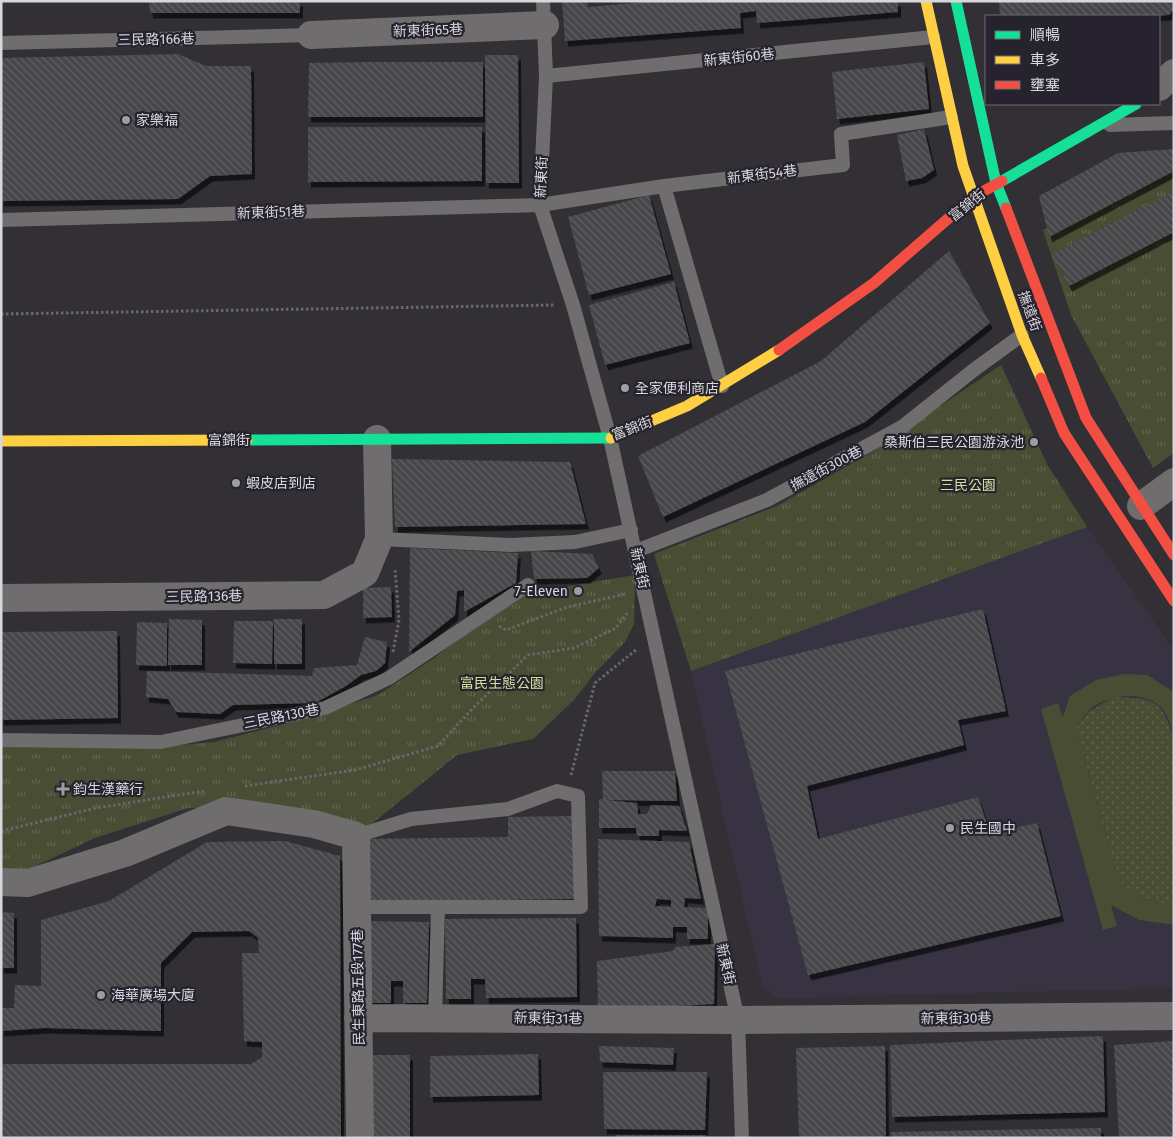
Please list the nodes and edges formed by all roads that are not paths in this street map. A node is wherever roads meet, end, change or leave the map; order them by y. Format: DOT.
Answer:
graph roads {
  1 [pos="926,1"];
  2 [pos="956,1"];
  3 [pos="544,13"];
  4 [pos="311,35"];
  5 [pos="933,37"];
  6 [pos="1,43"];
  7 [pos="1174,73"];
  8 [pos="546,76"];
  9 [pos="1160,86"];
  10 [pos="1134,105"];
  11 [pos="950,117"];
  12 [pos="1174,123"];
  13 [pos="1097,125"];
  14 [pos="996,183"];
  15 [pos="664,186"];
  16 [pos="973,197"];
  17 [pos="540,205"];
  18 [pos="1,220"];
  19 [pos="1022,334"];
  20 [pos="722,386"];
  21 [pos="610,438"];
  22 [pos="376,439"];
  23 [pos="1,441"];
  24 [pos="1174,482"];
  25 [pos="1141,506"];
  26 [pos="631,530"];
  27 [pos="377,544"];
  28 [pos="636,551"];
  29 [pos="1174,554"];
  30 [pos="528,585"];
  31 [pos="1,598"];
  32 [pos="1174,601"];
  33 [pos="1,740"];
  34 [pos="356,836"];
  35 [pos="1,882"];
  36 [pos="357,907"];
  37 [pos="438,907"];
  38 [pos="1174,1016"];
  39 [pos="435,1017"];
  40 [pos="358,1018"];
  41 [pos="738,1020"];
  42 [pos="360,1138"];
  43 [pos="742,1138"];
  1 -- 5 [label="street, 撫遠街"];
  2 -- 14 [label="street, 撫遠街"];
  3 -- 4 [label="street, 新東街65巷"];
  3 -- 8 [label="lane, 新東街"];
  4 -- 6 [label="lane, 三民路166巷"];
  5 -- 8 [label="lane, 新東街60巷"];
  5 -- 11 [label="street, 撫遠街"];
  7 -- 9 [label="street"];
  8 -- 17 [label="lane, 新東街"];
  10 -- 13 [label="street, 富錦街"];
  11 -- 15 [label="lane, 新東街54巷"];
  11 -- 16 [label="street, 撫遠街"];
  12 -- 13 [label="lane"];
  13 -- 14 [label="street, 富錦街"];
  14 -- 16 [label="street, 富錦街"];
  14 -- 25 [label="street, 撫遠街"];
  15 -- 17 [label="lane, 新東街54巷"];
  15 -- 20 [label="lane"];
  16 -- 19 [label="street, 撫遠街"];
  16 -- 20 [label="street, 富錦街"];
  17 -- 18 [label="lane, 新東街51巷"];
  17 -- 21 [label="lane, 新東街"];
  19 -- 28 [label="lane, 撫遠街300巷"];
  19 -- 32 [label="street, 撫遠街"];
  20 -- 21 [label="street, 富錦街"];
  21 -- 22 [label="street, 富錦街"];
  21 -- 26 [label="lane, 新東街"];
  22 -- 23 [label="street, 富錦街"];
  22 -- 27 [label="street"];
  24 -- 25 [label="street"];
  25 -- 29 [label="street, 撫遠街"];
  26 -- 27 [label="lane"];
  26 -- 28 [label="lane, 新東街"];
  27 -- 31 [label="street, 三民路136巷"];
  28 -- 41 [label="lane, 新東街"];
  30 -- 33 [label="lane, 三民路130巷"];
  34 -- 35 [label="street"];
  34 -- 36 [label="street, 民生東路五段177巷"];
  34 -- 37 [label="lane"];
  36 -- 37 [label="lane"];
  36 -- 40 [label="street, 民生東路五段177巷"];
  37 -- 39 [label="lane"];
  38 -- 41 [label="street, 新東街30巷"];
  39 -- 40 [label="street, 新東街31巷"];
  39 -- 41 [label="street, 新東街31巷"];
  40 -- 42 [label="street, 民生東路五段177巷"];
  41 -- 43 [label="lane, 新東街"];
}
